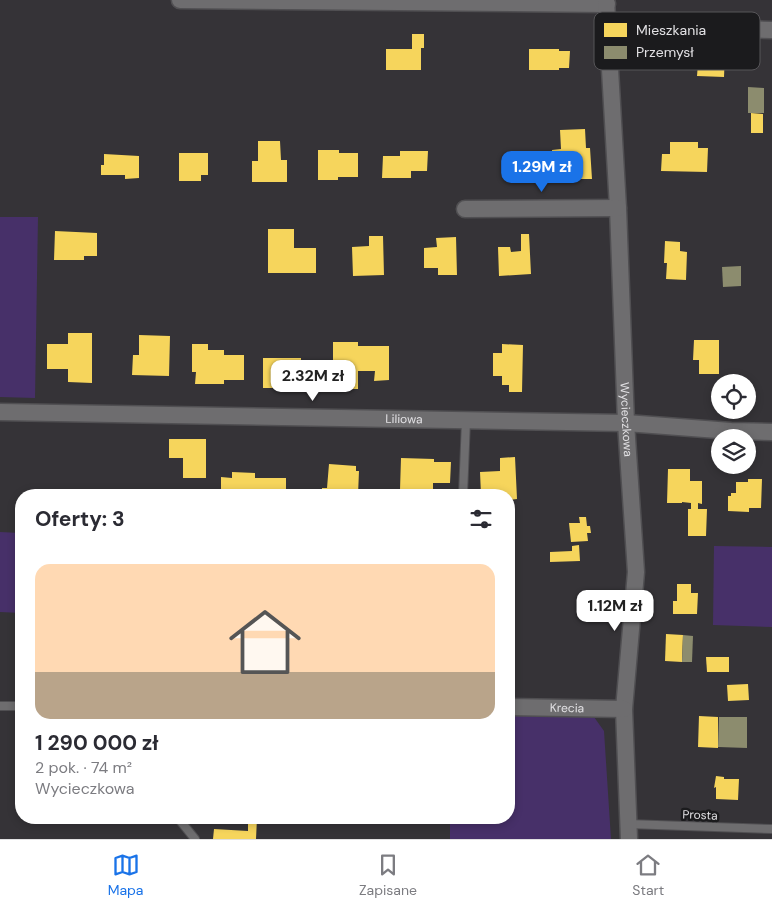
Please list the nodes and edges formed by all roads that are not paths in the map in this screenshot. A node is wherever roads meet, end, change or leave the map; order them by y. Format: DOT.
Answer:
graph roads {
  1 [pos="180,0"];
  2 [pos="606,2"];
  3 [pos="610,70"];
  4 [pos="618,208"];
  5 [pos="465,209"];
  6 [pos="0,412"];
  7 [pos="466,420"];
  8 [pos="626,423"];
  9 [pos="772,432"];
  10 [pos="463,489"];
  11 [pos="0,706"];
  12 [pos="15,706"];
  13 [pos="515,707"];
  14 [pos="624,709"];
  15 [pos="183,824"];
  16 [pos="772,829"];
  17 [pos="628,832"];
  18 [pos="195,839"];
  1 -- 2 [label="street"];
  3 -- 4 [label="street, Wycieczkowa"];
  4 -- 5 [label="street"];
  4 -- 8 [label="street, Wycieczkowa"];
  6 -- 7 [label="street, Liliowa"];
  7 -- 8 [label="street, Liliowa"];
  7 -- 10 [label="lane"];
  8 -- 9 [label="street, Liliowa"];
  8 -- 14 [label="street, Wycieczkowa"];
  11 -- 12 [label="lane"];
  13 -- 14 [label="street, Krecia"];
  14 -- 17 [label="street, Wycieczkowa"];
  15 -- 18 [label="lane"];
  16 -- 17 [label="lane, Prosta"];
}
